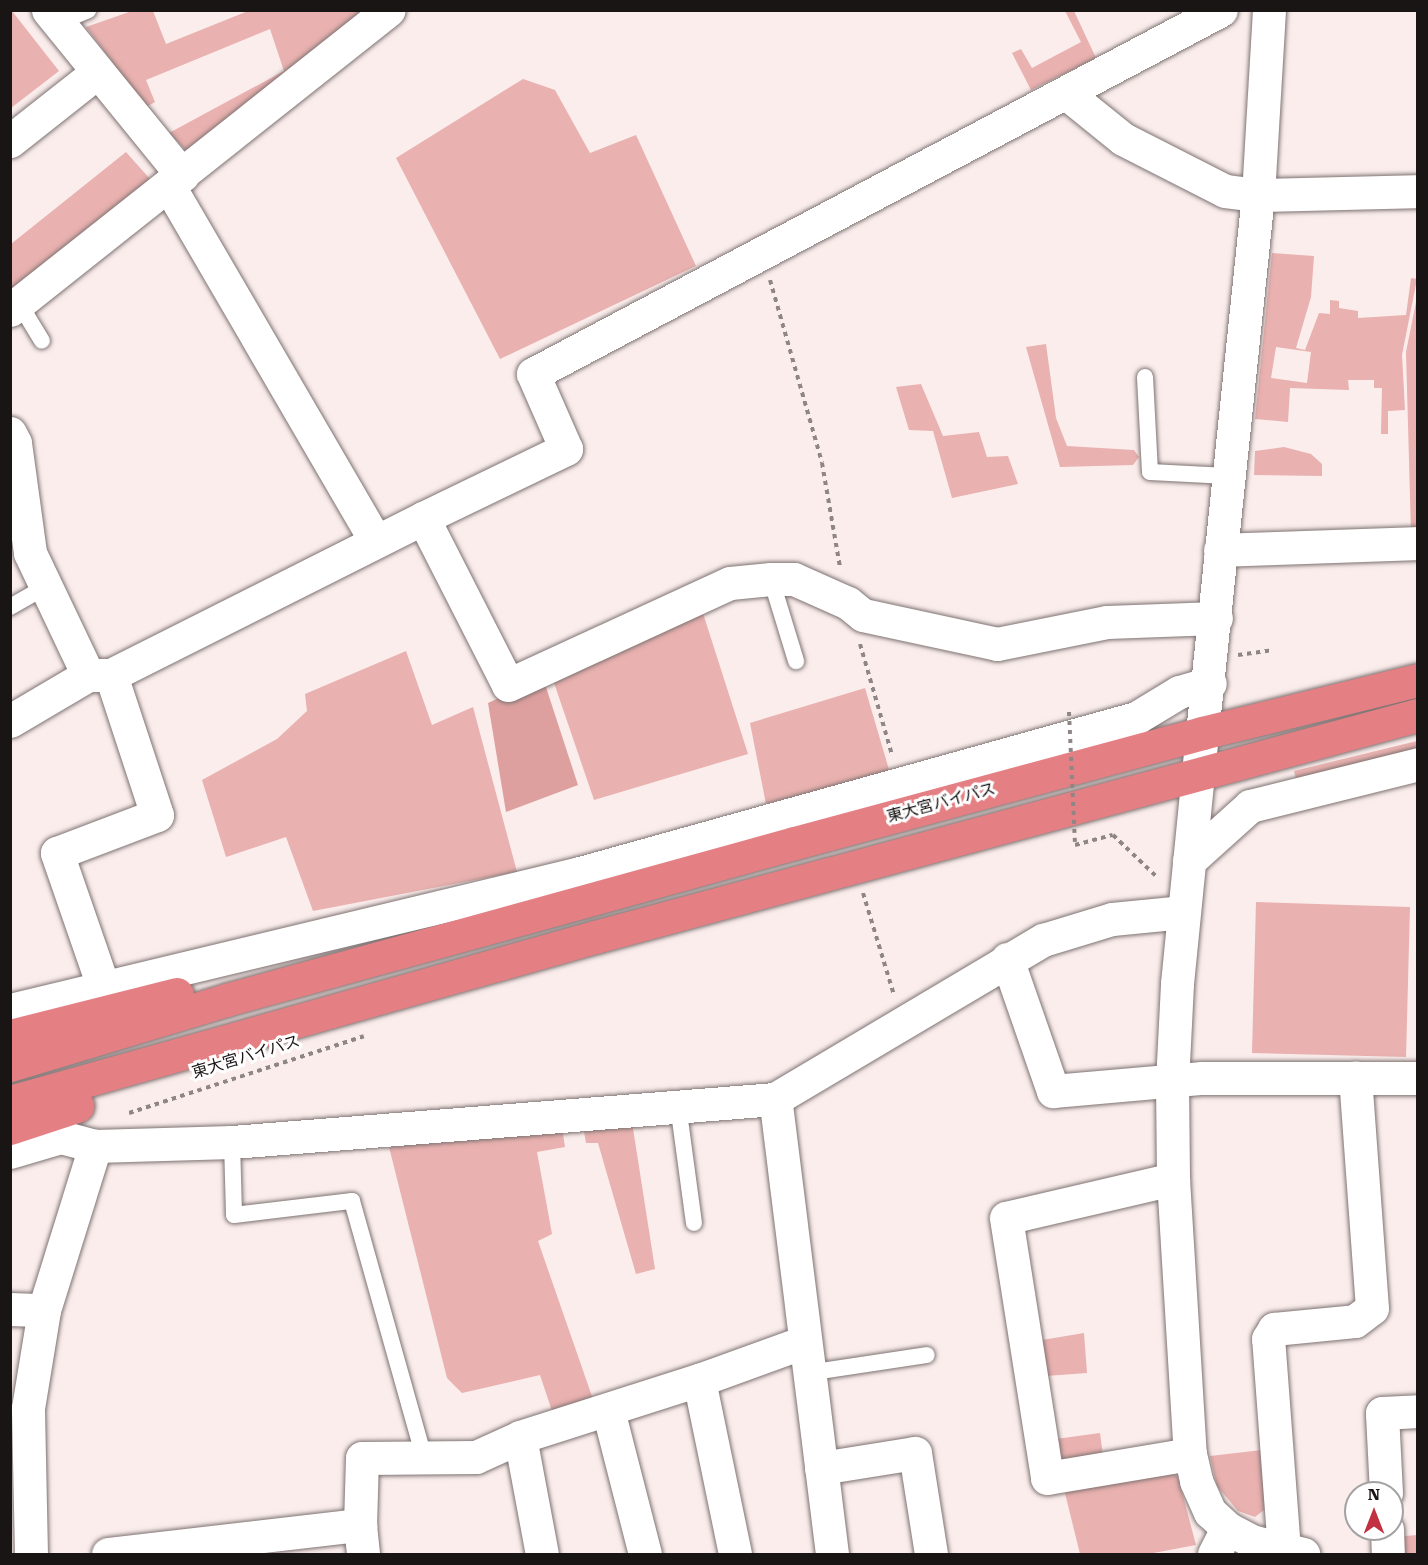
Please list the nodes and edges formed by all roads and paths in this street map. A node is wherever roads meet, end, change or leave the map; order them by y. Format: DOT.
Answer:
graph roads {
  1 [pos="88,10"];
  2 [pos="388,10"];
  3 [pos="1221,10"];
  4 [pos="1269,10"];
  5 [pos="53,17"];
  6 [pos="96,72"];
  7 [pos="1066,93"];
  8 [pos="10,141"];
  9 [pos="176,181"];
  10 [pos="1418,191"];
  11 [pos="1258,195"];
  12 [pos="762,254"];
  13 [pos="15,307"];
  14 [pos="42,341"];
  15 [pos="1145,377"];
  16 [pos="10,433"];
  17 [pos="1228,476"];
  18 [pos="423,518"];
  19 [pos="18,536"];
  20 [pos="376,541"];
  21 [pos="1418,543"];
  22 [pos="1220,550"];
  23 [pos="771,579"];
  24 [pos="45,587"];
  25 [pos="848,603"];
  26 [pos="10,607"];
  27 [pos="1216,618"];
  28 [pos="796,661"];
  29 [pos="100,675"];
  30 [pos="1418,680"];
  31 [pos="1210,683"];
  32 [pos="1069,712"];
  33 [pos="1418,715"];
  34 [pos="10,721"];
  35 [pos="1202,733"];
  36 [pos="1418,764"];
  37 [pos="1198,772"];
  38 [pos="901,784"];
  39 [pos="1189,861"];
  40 [pos="1161,881"];
  41 [pos="861,887"];
  42 [pos="1184,912"];
  43 [pos="467,933"];
  44 [pos="1007,959"];
  45 [pos="476,971"];
  46 [pos="103,986"];
  47 [pos="10,1010"];
  48 [pos="902,1024"];
  49 [pos="10,1036"];
  50 [pos="10,1065"];
  51 [pos="1355,1078"];
  52 [pos="1418,1078"];
  53 [pos="1172,1082"];
  54 [pos="775,1099"];
  55 [pos="10,1102"];
  56 [pos="678,1105"];
  57 [pos="10,1128"];
  58 [pos="232,1142"];
  59 [pos="95,1146"];
  60 [pos="10,1152"];
  61 [pos="1173,1179"];
  62 [pos="694,1223"];
  63 [pos="10,1309"];
  64 [pos="44,1310"];
  65 [pos="927,1355"];
  66 [pos="806,1358"];
  67 [pos="699,1380"];
  68 [pos="19,1408"];
  69 [pos="608,1410"];
  70 [pos="1418,1411"];
  71 [pos="520,1437"];
  72 [pos="1190,1454"];
  73 [pos="424,1457"];
  74 [pos="821,1468"];
  75 [pos="1385,1481"];
  76 [pos="20,1517"];
  77 [pos="361,1540"];
  78 [pos="1221,1541"];
  79 [pos="1293,1552"];
  80 [pos="30,1554"];
  81 [pos="108,1554"];
  82 [pos="542,1554"];
  83 [pos="645,1554"];
  84 [pos="735,1554"];
  85 [pos="832,1554"];
  86 [pos="931,1554"];
  1 -- 5 [label="lane"];
  2 -- 9 [label="street"];
  3 -- 7 [label="street"];
  4 -- 11 [label="street"];
  5 -- 6 [label="street"];
  6 -- 8 [label="street"];
  6 -- 9 [label="street"];
  7 -- 11 [label="street"];
  7 -- 12 [label="street"];
  9 -- 13 [label="street"];
  9 -- 20 [label="street"];
  10 -- 11 [label="street"];
  11 -- 17 [label="street"];
  12 -- 18 [label="street"];
  12 -- 25 [label="path"];
  13 -- 14 [label="lane"];
  15 -- 17 [label="lane"];
  16 -- 19 [label="street"];
  17 -- 22 [label="street"];
  18 -- 20 [label="street"];
  18 -- 23 [label="street"];
  19 -- 24 [label="street"];
  20 -- 29 [label="street"];
  21 -- 22 [label="street"];
  22 -- 27 [label="street"];
  23 -- 25 [label="street"];
  23 -- 28 [label="lane"];
  24 -- 26 [label="lane"];
  24 -- 29 [label="street"];
  25 -- 27 [label="street"];
  25 -- 38 [label="path"];
  27 -- 31 [label="street"];
  29 -- 34 [label="street"];
  29 -- 46 [label="street"];
  30 -- 35 [label="highway, 東大宮バイパス"];
  31 -- 35 [label="street"];
  31 -- 38 [label="street"];
  32 -- 40 [label="path, bridge"];
  33 -- 37 [label="highway, 東大宮バイパス"];
  35 -- 37 [label="street"];
  35 -- 43 [label="highway, 東大宮バイパス"];
  36 -- 39 [label="street"];
  37 -- 39 [label="street"];
  37 -- 45 [label="highway, 東大宮バイパス"];
  38 -- 46 [label="street"];
  39 -- 42 [label="street"];
  41 -- 48 [label="path"];
  42 -- 44 [label="street"];
  42 -- 53 [label="street"];
  43 -- 49 [label="highway, 東大宮バイパス"];
  43 -- 50 [label="highway, 東大宮バイパス"];
  44 -- 48 [label="street"];
  44 -- 53 [label="street"];
  45 -- 55 [label="highway, 東大宮バイパス"];
  45 -- 57 [label="highway, 東大宮バイパス"];
  46 -- 47 [label="street"];
  48 -- 54 [label="street"];
  51 -- 52 [label="street"];
  51 -- 53 [label="street"];
  51 -- 79 [label="street"];
  53 -- 61 [label="street"];
  54 -- 56 [label="street"];
  54 -- 66 [label="street"];
  56 -- 58 [label="street"];
  56 -- 62 [label="lane"];
  58 -- 59 [label="street"];
  58 -- 73 [label="lane"];
  59 -- 60 [label="street"];
  59 -- 64 [label="street"];
  61 -- 72 [label="street"];
  61 -- 72 [label="street"];
  63 -- 64 [label="street"];
  64 -- 68 [label="street"];
  65 -- 66 [label="lane"];
  66 -- 67 [label="street"];
  66 -- 74 [label="street"];
  67 -- 69 [label="street"];
  67 -- 84 [label="street"];
  68 -- 76 [label="street"];
  69 -- 71 [label="street"];
  69 -- 83 [label="street"];
  70 -- 75 [label="street"];
  71 -- 73 [label="street"];
  71 -- 82 [label="street"];
  72 -- 78 [label="street"];
  73 -- 77 [label="street"];
  74 -- 85 [label="street"];
  74 -- 86 [label="street"];
  76 -- 80 [label="street"];
  77 -- 81 [label="street"];
  78 -- 79 [label="street"];
}
